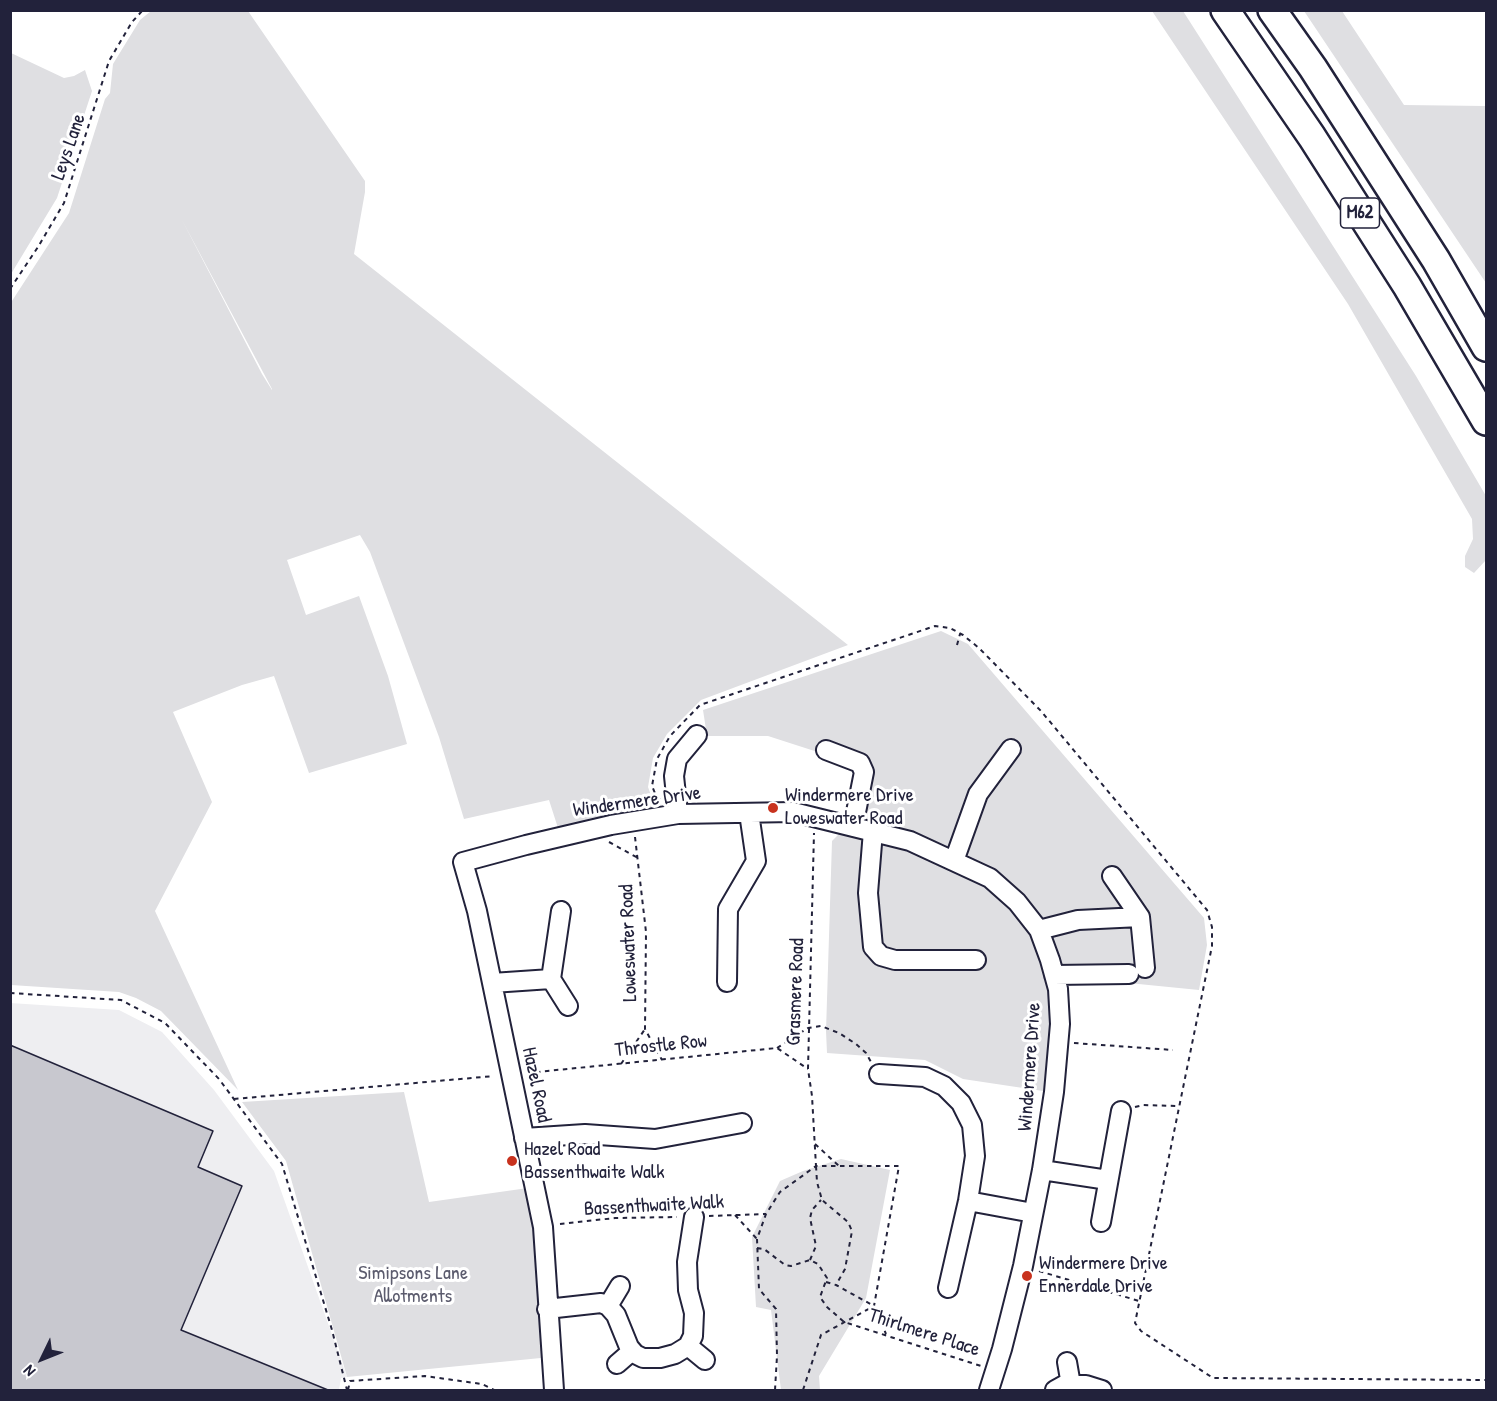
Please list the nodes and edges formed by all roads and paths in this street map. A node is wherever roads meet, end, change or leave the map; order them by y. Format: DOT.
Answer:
graph roads {
  1 [pos="143,10"];
  2 [pos="1225,10"];
  3 [pos="1272,10"];
  4 [pos="10,289"];
  5 [pos="1486,348"];
  6 [pos="1486,421"];
  7 [pos="960,634"];
  8 [pos="957,645"];
  9 [pos="698,735"];
  10 [pos="1011,749"];
  11 [pos="826,750"];
  12 [pos="749,813"];
  13 [pos="678,814"];
  14 [pos="814,819"];
  15 [pos="634,821"];
  16 [pos="853,827"];
  17 [pos="588,830"];
  18 [pos="873,831"];
  19 [pos="638,858"];
  20 [pos="954,861"];
  21 [pos="463,862"];
  22 [pos="1112,876"];
  23 [pos="561,911"];
  24 [pos="1140,917"];
  25 [pos="1039,930"];
  26 [pos="976,960"];
  27 [pos="1054,975"];
  28 [pos="551,979"];
  29 [pos="727,982"];
  30 [pos="492,983"];
  31 [pos="10,993"];
  32 [pos="568,1006"];
  33 [pos="808,1028"];
  34 [pos="645,1029"];
  35 [pos="1058,1042"];
  36 [pos="777,1048"];
  37 [pos="1173,1050"];
  38 [pos="662,1060"];
  39 [pos="621,1064"];
  40 [pos="807,1069"];
  41 [pos="879,1074"];
  42 [pos="511,1075"];
  43 [pos="234,1099"];
  44 [pos="1179,1106"];
  45 [pos="1121,1111"];
  46 [pos="742,1124"];
  47 [pos="524,1138"];
  48 [pos="815,1144"];
  49 [pos="816,1166"];
  50 [pos="839,1166"];
  51 [pos="1042,1170"];
  52 [pos="1108,1180"];
  53 [pos="822,1200"];
  54 [pos="968,1201"];
  55 [pos="1033,1213"];
  56 [pos="766,1214"];
  57 [pos="735,1215"];
  58 [pos="694,1217"];
  59 [pos="1101,1222"];
  60 [pos="543,1227"];
  61 [pos="757,1239"];
  62 [pos="757,1248"];
  63 [pos="810,1260"];
  64 [pos="1023,1266"];
  65 [pos="826,1282"];
  66 [pos="836,1285"];
  67 [pos="620,1286"];
  68 [pos="948,1288"];
  69 [pos="1139,1301"];
  70 [pos="608,1306"];
  71 [pos="874,1306"];
  72 [pos="547,1309"];
  73 [pos="844,1322"];
  74 [pos="886,1334"];
  75 [pos="688,1346"];
  76 [pos="632,1351"];
  77 [pos="705,1360"];
  78 [pos="1067,1362"];
  79 [pos="617,1364"];
  80 [pos="995,1370"];
  81 [pos="1063,1388"];
  82 [pos="348,1390"];
  83 [pos="494,1390"];
  84 [pos="554,1390"];
  85 [pos="775,1390"];
  86 [pos="803,1390"];
  87 [pos="990,1390"];
  88 [pos="1102,1390"];
  1 -- 4 [label="path, Leys Lane"];
  2 -- 6 [label="highway, M62"];
  3 -- 5 [label="highway, M62"];
  7 -- 8 [label="path"];
  9 -- 13 [label="street"];
  10 -- 20 [label="street"];
  11 -- 16 [label="street"];
  12 -- 13 [label="street, Windermere Drive"];
  12 -- 14 [label="street, Windermere Drive"];
  12 -- 29 [label="street"];
  13 -- 15 [label="street, Windermere Drive"];
  14 -- 16 [label="street, Windermere Drive"];
  14 -- 33 [label="path, Grasmere Road"];
  15 -- 17 [label="street, Windermere Drive"];
  15 -- 19 [label="path, Loweswater Road"];
  16 -- 18 [label="street, Windermere Drive"];
  17 -- 19 [label="path"];
  17 -- 21 [label="street, Windermere Drive"];
  18 -- 20 [label="street, Windermere Drive"];
  18 -- 26 [label="street"];
  19 -- 34 [label="path, Loweswater Road"];
  20 -- 25 [label="street, Windermere Drive"];
  21 -- 30 [label="street, Hazel Road"];
  22 -- 24 [label="street"];
  23 -- 28 [label="street"];
  24 -- 25 [label="street"];
  24 -- 27 [label="street"];
  25 -- 27 [label="street, Windermere Drive"];
  27 -- 35 [label="street, Windermere Drive"];
  28 -- 30 [label="street"];
  28 -- 32 [label="street"];
  30 -- 42 [label="street, Hazel Road"];
  31 -- 43 [label="path"];
  33 -- 36 [label="path"];
  33 -- 40 [label="path, Grasmere Road"];
  33 -- 41 [label="path"];
  34 -- 38 [label="path, Loweswater Road"];
  34 -- 39 [label="path"];
  35 -- 37 [label="path"];
  35 -- 51 [label="street, Windermere Drive"];
  36 -- 38 [label="path, Throstle Row"];
  36 -- 40 [label="path"];
  38 -- 39 [label="path, Throstle Row"];
  39 -- 42 [label="path, Throstle Row"];
  40 -- 48 [label="path, Grasmere Road"];
  41 -- 54 [label="street"];
  42 -- 43 [label="path, Throstle Row"];
  42 -- 47 [label="street, Hazel Road"];
  43 -- 82 [label="path"];
  44 -- 45 [label="path"];
  45 -- 52 [label="street"];
  46 -- 47 [label="street"];
  47 -- 60 [label="street, Hazel Road"];
  48 -- 49 [label="path, Grasmere Road"];
  48 -- 50 [label="path"];
  49 -- 50 [label="path"];
  49 -- 53 [label="path, Grasmere Road"];
  49 -- 56 [label="path"];
  50 -- 71 [label="path"];
  51 -- 52 [label="street"];
  51 -- 55 [label="street, Windermere Drive"];
  52 -- 59 [label="street"];
  53 -- 63 [label="path"];
  53 -- 66 [label="path"];
  54 -- 55 [label="street"];
  54 -- 68 [label="street"];
  55 -- 64 [label="street, Windermere Drive"];
  56 -- 57 [label="path, Bassenthwaite Walk"];
  56 -- 61 [label="path"];
  57 -- 58 [label="path, Bassenthwaite Walk"];
  57 -- 61 [label="path"];
  58 -- 60 [label="path, Bassenthwaite Walk"];
  58 -- 75 [label="street"];
  60 -- 72 [label="street, Hazel Road"];
  61 -- 62 [label="path"];
  62 -- 63 [label="path"];
  62 -- 85 [label="path"];
  63 -- 65 [label="path"];
  64 -- 69 [label="path"];
  64 -- 80 [label="street, Windermere Drive"];
  65 -- 66 [label="path"];
  65 -- 73 [label="path"];
  66 -- 71 [label="path"];
  67 -- 70 [label="street"];
  70 -- 72 [label="street"];
  70 -- 76 [label="street"];
  71 -- 73 [label="path"];
  71 -- 74 [label="path"];
  72 -- 84 [label="street, Hazel Road"];
  73 -- 74 [label="path, Thirlmere Place"];
  73 -- 86 [label="path"];
  74 -- 80 [label="path, Thirlmere Place"];
  75 -- 76 [label="street"];
  75 -- 77 [label="street"];
  76 -- 79 [label="street"];
  78 -- 81 [label="street"];
  80 -- 87 [label="street, Windermere Drive"];
  81 -- 88 [label="street"];
  82 -- 83 [label="path"];
}
